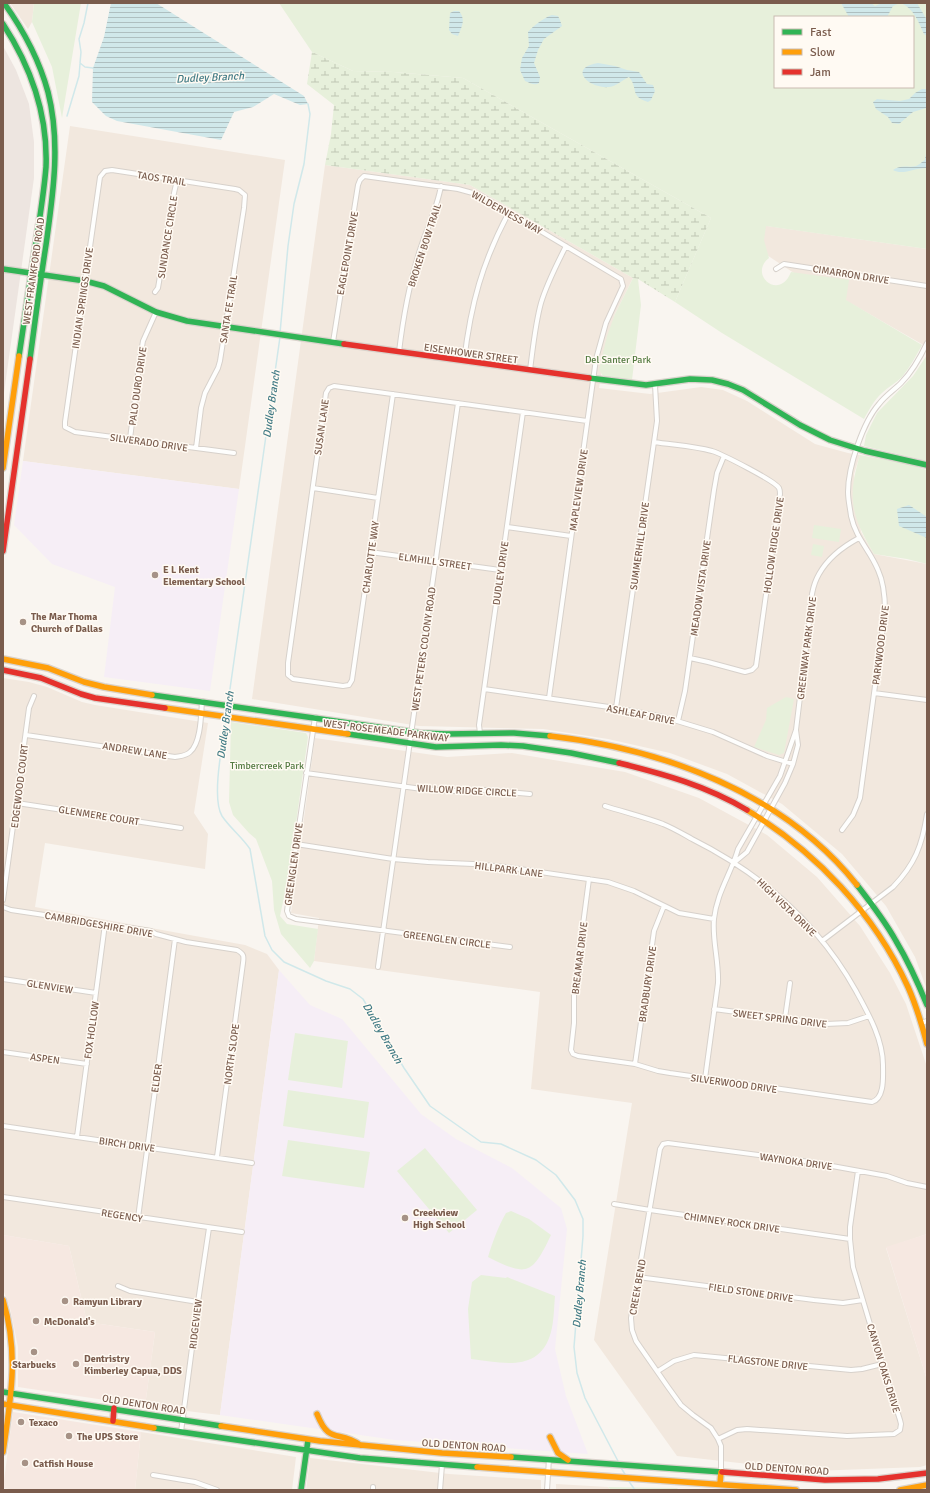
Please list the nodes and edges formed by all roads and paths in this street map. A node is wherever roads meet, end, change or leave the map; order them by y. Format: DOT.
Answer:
graph roads {
  1 [pos="4,3"];
  2 [pos="3,24"];
  3 [pos="105,171"];
  4 [pos="374,176"];
  5 [pos="177,180"];
  6 [pos="218,186"];
  7 [pos="441,186"];
  8 [pos="509,212"];
  9 [pos="566,246"];
  10 [pos="3,269"];
  11 [pos="776,269"];
  12 [pos="31,273"];
  13 [pos="42,275"];
  14 [pos="85,281"];
  15 [pos="623,286"];
  16 [pos="927,286"];
  17 [pos="155,292"];
  18 [pos="156,312"];
  19 [pos="226,327"];
  20 [pos="333,342"];
  21 [pos="927,343"];
  22 [pos="400,352"];
  23 [pos="464,361"];
  24 [pos="530,370"];
  25 [pos="593,379"];
  26 [pos="655,384"];
  27 [pos="393,394"];
  28 [pos="458,403"];
  29 [pos="523,412"];
  30 [pos="587,421"];
  31 [pos="65,426"];
  32 [pos="130,440"];
  33 [pos="654,442"];
  34 [pos="196,448"];
  35 [pos="857,449"];
  36 [pos="234,453"];
  37 [pos="724,456"];
  38 [pos="927,465"];
  39 [pos="3,468"];
  40 [pos="313,488"];
  41 [pos="378,498"];
  42 [pos="507,527"];
  43 [pos="571,536"];
  44 [pos="859,538"];
  45 [pos="3,551"];
  46 [pos="370,552"];
  47 [pos="436,561"];
  48 [pos="500,570"];
  49 [pos="690,658"];
  50 [pos="3,659"];
  51 [pos="3,670"];
  52 [pos="315,682"];
  53 [pos="484,689"];
  54 [pos="874,693"];
  55 [pos="34,696"];
  56 [pos="549,698"];
  57 [pos="927,700"];
  58 [pos="202,701"];
  59 [pos="616,708"];
  60 [pos="201,714"];
  61 [pos="315,717"];
  62 [pos="678,721"];
  63 [pos="313,730"];
  64 [pos="796,730"];
  65 [pos="412,731"];
  66 [pos="480,733"];
  67 [pos="26,735"];
  68 [pos="410,743"];
  69 [pos="785,761"];
  70 [pos="793,764"];
  71 [pos="306,773"];
  72 [pos="404,787"];
  73 [pos="530,794"];
  74 [pos="17,803"];
  75 [pos="763,805"];
  76 [pos="605,806"];
  77 [pos="770,809"];
  78 [pos="927,814"];
  79 [pos="757,816"];
  80 [pos="764,820"];
  81 [pos="181,828"];
  82 [pos="842,830"];
  83 [pos="296,844"];
  84 [pos="393,859"];
  85 [pos="734,863"];
  86 [pos="589,879"];
  87 [pos="3,900"];
  88 [pos="872,903"];
  89 [pos="664,906"];
  90 [pos="3,907"];
  91 [pos="862,911"];
  92 [pos="714,919"];
  93 [pos="105,924"];
  94 [pos="384,931"];
  95 [pos="176,939"];
  96 [pos="822,941"];
  97 [pos="510,947"];
  98 [pos="242,953"];
  99 [pos="378,967"];
  100 [pos="3,979"];
  101 [pos="790,984"];
  102 [pos="96,993"];
  103 [pos="927,1005"];
  104 [pos="714,1009"];
  105 [pos="869,1016"];
  106 [pos="785,1018"];
  107 [pos="927,1021"];
  108 [pos="921,1023"];
  109 [pos="927,1044"];
  110 [pos="3,1052"];
  111 [pos="578,1056"];
  112 [pos="86,1064"];
  113 [pos="635,1064"];
  114 [pos="705,1079"];
  115 [pos="882,1087"];
  116 [pos="3,1126"];
  117 [pos="77,1137"];
  118 [pos="663,1144"];
  119 [pos="147,1147"];
  120 [pos="217,1157"];
  121 [pos="252,1163"];
  122 [pos="858,1171"];
  123 [pos="927,1187"];
  124 [pos="3,1197"];
  125 [pos="614,1204"];
  126 [pos="650,1210"];
  127 [pos="138,1218"];
  128 [pos="209,1228"];
  129 [pos="242,1232"];
  130 [pos="850,1239"];
  131 [pos="638,1277"];
  132 [pos="118,1286"];
  133 [pos="3,1300"];
  134 [pos="864,1300"];
  135 [pos="198,1302"];
  136 [pos="882,1364"];
  137 [pos="658,1371"];
  138 [pos="3,1392"];
  139 [pos="10,1393"];
  140 [pos="6,1404"];
  141 [pos="114,1408"];
  142 [pos="317,1414"];
  143 [pos="183,1419"];
  144 [pos="113,1421"];
  145 [pos="181,1432"];
  146 [pos="550,1437"];
  147 [pos="718,1439"];
  148 [pos="308,1440"];
  149 [pos="360,1445"];
  150 [pos="306,1450"];
  151 [pos="3,1452"];
  152 [pos="549,1459"];
  153 [pos="568,1461"];
  154 [pos="442,1465"];
  155 [pos="548,1472"];
  156 [pos="721,1472"];
  157 [pos="927,1474"];
  158 [pos="153,1475"];
  159 [pos="720,1484"];
  160 [pos="927,1486"];
  161 [pos="217,1490"];
  162 [pos="301,1490"];
  163 [pos="440,1490"];
  164 [pos="547,1490"];
  165 [pos="796,1490"];
  166 [pos="900,1490"];
  1 -- 13 [label="main road, WEST FRANKFORD ROAD"];
  2 -- 12 [label="main road, WEST FRANKFORD ROAD"];
  3 -- 5 [label="street, TAOS TRAIL"];
  3 -- 14 [label="street, INDIAN SPRINGS DRIVE"];
  4 -- 7 [label="street, WILDERNESS WAY"];
  4 -- 20 [label="street, EAGLEPOINT DRIVE"];
  5 -- 6 [label="street, TAOS TRAIL"];
  5 -- 17 [label="street, SUNDANCE CIRCLE"];
  6 -- 19 [label="street, SANTA FE TRAIL"];
  7 -- 8 [label="street, WILDERNESS WAY"];
  7 -- 22 [label="street, BROKEN BOW TRAIL"];
  8 -- 9 [label="street, WILDERNESS WAY"];
  8 -- 23 [label="street"];
  9 -- 15 [label="street, WILDERNESS WAY"];
  9 -- 24 [label="street"];
  10 -- 12 [label="main road, EISENHOWER STREET"];
  11 -- 16 [label="street, CIMARRON DRIVE"];
  12 -- 13 [label="main road, EISENHOWER STREET"];
  12 -- 39 [label="main road, WEST FRANKFORD ROAD"];
  13 -- 14 [label="main road, EISENHOWER STREET"];
  13 -- 45 [label="main road, WEST FRANKFORD ROAD"];
  14 -- 18 [label="main road, EISENHOWER STREET"];
  14 -- 31 [label="street, INDIAN SPRINGS DRIVE"];
  15 -- 25 [label="street, MAPLEVIEW DRIVE"];
  18 -- 19 [label="main road, EISENHOWER STREET"];
  18 -- 32 [label="street, PALO DURO DRIVE"];
  19 -- 20 [label="main road, EISENHOWER STREET"];
  19 -- 34 [label="street, SANTA FE TRAIL"];
  20 -- 22 [label="main road, EISENHOWER STREET"];
  21 -- 35 [label="street, PARKWOOD DRIVE"];
  22 -- 23 [label="main road, EISENHOWER STREET"];
  23 -- 24 [label="main road, EISENHOWER STREET"];
  24 -- 25 [label="main road, EISENHOWER STREET"];
  25 -- 26 [label="main road, EISENHOWER STREET"];
  25 -- 30 [label="street, MAPLEVIEW DRIVE"];
  26 -- 33 [label="street, SUMMERHILL DRIVE"];
  26 -- 35 [label="main road, EISENHOWER STREET"];
  27 -- 28 [label="street, SUSAN LANE"];
  27 -- 40 [label="street, SUSAN LANE"];
  27 -- 41 [label="street, CHARLOTTE WAY"];
  28 -- 29 [label="street, SUSAN LANE"];
  28 -- 47 [label="street, WEST PETERS COLONY ROAD"];
  29 -- 30 [label="street, SUSAN LANE"];
  29 -- 42 [label="street, DUDLEY DRIVE"];
  30 -- 43 [label="street, MAPLEVIEW DRIVE"];
  31 -- 32 [label="street, SILVERADO DRIVE"];
  32 -- 34 [label="street, SILVERADO DRIVE"];
  33 -- 37 [label="street, HOLLOW RIDGE DRIVE"];
  33 -- 59 [label="street, SUMMERHILL DRIVE"];
  34 -- 36 [label="street, SILVERADO DRIVE"];
  35 -- 38 [label="main road, EISENHOWER STREET"];
  35 -- 44 [label="street, PARKWOOD DRIVE"];
  37 -- 49 [label="street, MEADOW VISTA DRIVE"];
  37 -- 49 [label="street, HOLLOW RIDGE DRIVE"];
  40 -- 41 [label="street"];
  40 -- 52 [label="street, SUSAN LANE"];
  41 -- 46 [label="street, CHARLOTTE WAY"];
  42 -- 43 [label="street"];
  42 -- 48 [label="street, DUDLEY DRIVE"];
  43 -- 56 [label="street, MAPLEVIEW DRIVE"];
  44 -- 54 [label="street, PARKWOOD DRIVE"];
  44 -- 64 [label="street, GREENWAY PARK DRIVE"];
  46 -- 47 [label="street, ELMHILL STREET"];
  46 -- 52 [label="street, CHARLOTTE WAY"];
  47 -- 48 [label="street, ELMHILL STREET"];
  47 -- 65 [label="street, WEST PETERS COLONY ROAD"];
  48 -- 53 [label="street, DUDLEY DRIVE"];
  49 -- 62 [label="street, MEADOW VISTA DRIVE"];
  50 -- 58 [label="main road, WEST ROSEMEADE PARKWAY"];
  51 -- 60 [label="main road, WEST ROSEMEADE PARKWAY"];
  53 -- 56 [label="street, ASHLEAF DRIVE"];
  53 -- 66 [label="street, DUDLEY DRIVE"];
  54 -- 57 [label="street"];
  54 -- 82 [label="street, PARKWOOD DRIVE"];
  55 -- 67 [label="street, EDGEWOOD COURT"];
  56 -- 59 [label="street, ASHLEAF DRIVE"];
  58 -- 60 [label="street, ANDREW LANE"];
  58 -- 61 [label="main road, WEST ROSEMEADE PARKWAY"];
  59 -- 62 [label="street, ASHLEAF DRIVE"];
  60 -- 63 [label="main road, WEST ROSEMEADE PARKWAY"];
  60 -- 67 [label="street, ANDREW LANE"];
  61 -- 63 [label="street, GREENGLEN DRIVE"];
  61 -- 65 [label="main road, WEST ROSEMEADE PARKWAY"];
  62 -- 69 [label="street, ASHLEAF DRIVE"];
  63 -- 68 [label="main road, WEST ROSEMEADE PARKWAY"];
  63 -- 71 [label="street, GREENGLEN DRIVE"];
  64 -- 69 [label="street, GREENWAY PARK DRIVE"];
  64 -- 70 [label="street, GREENWAY PARK DRIVE"];
  65 -- 66 [label="main road, WEST ROSEMEADE PARKWAY"];
  65 -- 68 [label="street, WEST PETERS COLONY ROAD"];
  66 -- 75 [label="main road, WEST ROSEMEADE PARKWAY"];
  67 -- 74 [label="street, EDGEWOOD COURT"];
  68 -- 72 [label="street, WEST PETERS COLONY ROAD"];
  68 -- 79 [label="main road, WEST ROSEMEADE PARKWAY"];
  69 -- 70 [label="street, ASHLEAF DRIVE"];
  69 -- 75 [label="street, GREENWAY PARK DRIVE"];
  70 -- 77 [label="street, GREENWAY PARK DRIVE"];
  71 -- 72 [label="street, WILLOW RIDGE CIRCLE"];
  71 -- 83 [label="street, GREENGLEN DRIVE"];
  72 -- 73 [label="street, WILLOW RIDGE CIRCLE"];
  72 -- 84 [label="street, WEST PETERS COLONY ROAD"];
  74 -- 81 [label="street, GLENMERE COURT"];
  74 -- 87 [label="street, EDGEWOOD COURT"];
  75 -- 77 [label="main road, WEST ROSEMEADE PARKWAY"];
  75 -- 79 [label="street, GREENWAY PARK DRIVE"];
  76 -- 85 [label="street, HIGH VISTA DRIVE"];
  77 -- 80 [label="street, GREENWAY PARK DRIVE"];
  77 -- 88 [label="main road, WEST ROSEMEADE PARKWAY"];
  78 -- 88 [label="street"];
  79 -- 80 [label="main road, WEST ROSEMEADE PARKWAY"];
  79 -- 85 [label="street, GREENWAY PARK DRIVE"];
  80 -- 85 [label="street, GREENWAY PARK DRIVE"];
  80 -- 91 [label="main road, WEST ROSEMEADE PARKWAY"];
  83 -- 84 [label="street, HILLPARK LANE"];
  83 -- 94 [label="street, GREENGLEN DRIVE"];
  84 -- 86 [label="street, HILLPARK LANE"];
  84 -- 94 [label="street, WEST PETERS COLONY ROAD"];
  85 -- 92 [label="street, GREENWAY PARK DRIVE"];
  85 -- 96 [label="street, HIGH VISTA DRIVE"];
  86 -- 89 [label="street, HILLPARK LANE"];
  86 -- 111 [label="street, BREAMAR DRIVE"];
  88 -- 91 [label="street"];
  88 -- 103 [label="main road, WEST ROSEMEADE PARKWAY"];
  89 -- 92 [label="street, HILLPARK LANE"];
  89 -- 113 [label="street, BRADBURY DRIVE"];
  90 -- 93 [label="street, CAMBRIDGESHIRE DRIVE"];
  91 -- 96 [label="street"];
  91 -- 108 [label="main road, WEST ROSEMEADE PARKWAY"];
  92 -- 104 [label="street, GREENWAY PARK DRIVE"];
  93 -- 95 [label="street, CAMBRIDGESHIRE DRIVE"];
  93 -- 102 [label="street, FOX HOLLOW"];
  94 -- 97 [label="street, GREENGLEN CIRCLE"];
  94 -- 99 [label="street, WEST PETERS COLONY ROAD"];
  95 -- 98 [label="street, CAMBRIDGESHIRE DRIVE"];
  95 -- 119 [label="street, ELDER"];
  96 -- 105 [label="street, HIGH VISTA DRIVE"];
  98 -- 120 [label="street, NORTH SLOPE"];
  100 -- 102 [label="street, GLENVIEW"];
  101 -- 106 [label="street"];
  102 -- 112 [label="street, FOX HOLLOW"];
  104 -- 106 [label="street, SWEET SPRING DRIVE"];
  104 -- 114 [label="street, GREENWAY PARK DRIVE"];
  105 -- 106 [label="street, SWEET SPRING DRIVE"];
  105 -- 115 [label="street, HIGH VISTA DRIVE"];
  107 -- 108 [label="street"];
  108 -- 109 [label="main road, WEST ROSEMEADE PARKWAY"];
  110 -- 112 [label="street, ASPEN"];
  111 -- 113 [label="street, SILVERWOOD DRIVE"];
  112 -- 117 [label="street, FOX HOLLOW"];
  113 -- 114 [label="street, SILVERWOOD DRIVE"];
  114 -- 115 [label="street, SILVERWOOD DRIVE"];
  116 -- 117 [label="street, BIRCH DRIVE"];
  117 -- 119 [label="street, BIRCH DRIVE"];
  118 -- 122 [label="street, WAYNOKA DRIVE"];
  118 -- 126 [label="street, CREEK BEND"];
  119 -- 120 [label="street, BIRCH DRIVE"];
  119 -- 127 [label="street, ELDER"];
  120 -- 121 [label="street, BIRCH DRIVE"];
  122 -- 123 [label="street, WAYNOKA DRIVE"];
  122 -- 130 [label="street, CANYON OAKS DRIVE"];
  124 -- 127 [label="street, REGENCY"];
  125 -- 126 [label="street, CHIMNEY ROCK DRIVE"];
  126 -- 130 [label="street, CHIMNEY ROCK DRIVE"];
  126 -- 131 [label="street, CREEK BEND"];
  127 -- 128 [label="street, REGENCY"];
  128 -- 129 [label="street, REGENCY"];
  128 -- 135 [label="street, RIDGEVIEW"];
  130 -- 134 [label="street, CANYON OAKS DRIVE"];
  131 -- 134 [label="street, FIELD STONE DRIVE"];
  131 -- 137 [label="street, CREEK BEND"];
  132 -- 135 [label="street"];
  133 -- 139 [label="main road"];
  134 -- 136 [label="street, CANYON OAKS DRIVE"];
  135 -- 143 [label="street, RIDGEVIEW"];
  136 -- 137 [label="street, FLAGSTONE DRIVE"];
  136 -- 147 [label="street, CANYON OAKS DRIVE"];
  137 -- 147 [label="street, CREEK BEND"];
  138 -- 139 [label="main road, OLD DENTON ROAD"];
  139 -- 140 [label="main road"];
  139 -- 141 [label="main road, OLD DENTON ROAD"];
  140 -- 144 [label="main road, OLD DENTON ROAD"];
  140 -- 151 [label="main road"];
  141 -- 143 [label="main road, OLD DENTON ROAD"];
  141 -- 144 [label="main road"];
  142 -- 149 [label="main road"];
  143 -- 145 [label="street, RIDGEVIEW"];
  143 -- 148 [label="main road, OLD DENTON ROAD"];
  144 -- 145 [label="main road, OLD DENTON ROAD"];
  145 -- 150 [label="main road, OLD DENTON ROAD"];
  146 -- 153 [label="main road"];
  147 -- 156 [label="street"];
  148 -- 149 [label="main road, OLD DENTON ROAD"];
  148 -- 150 [label="main road"];
  149 -- 152 [label="main road, OLD DENTON ROAD"];
  150 -- 154 [label="main road, OLD DENTON ROAD"];
  150 -- 162 [label="main road"];
  152 -- 153 [label="main road, OLD DENTON ROAD"];
  152 -- 155 [label="street"];
  153 -- 156 [label="main road, OLD DENTON ROAD"];
  154 -- 155 [label="main road, OLD DENTON ROAD"];
  154 -- 163 [label="street"];
  155 -- 159 [label="main road, OLD DENTON ROAD"];
  155 -- 164 [label="street"];
  156 -- 157 [label="main road, OLD DENTON ROAD"];
  156 -- 159 [label="main road"];
  158 -- 161 [label="street"];
  159 -- 165 [label="main road, OLD DENTON ROAD"];
  160 -- 166 [label="main road"];
}
